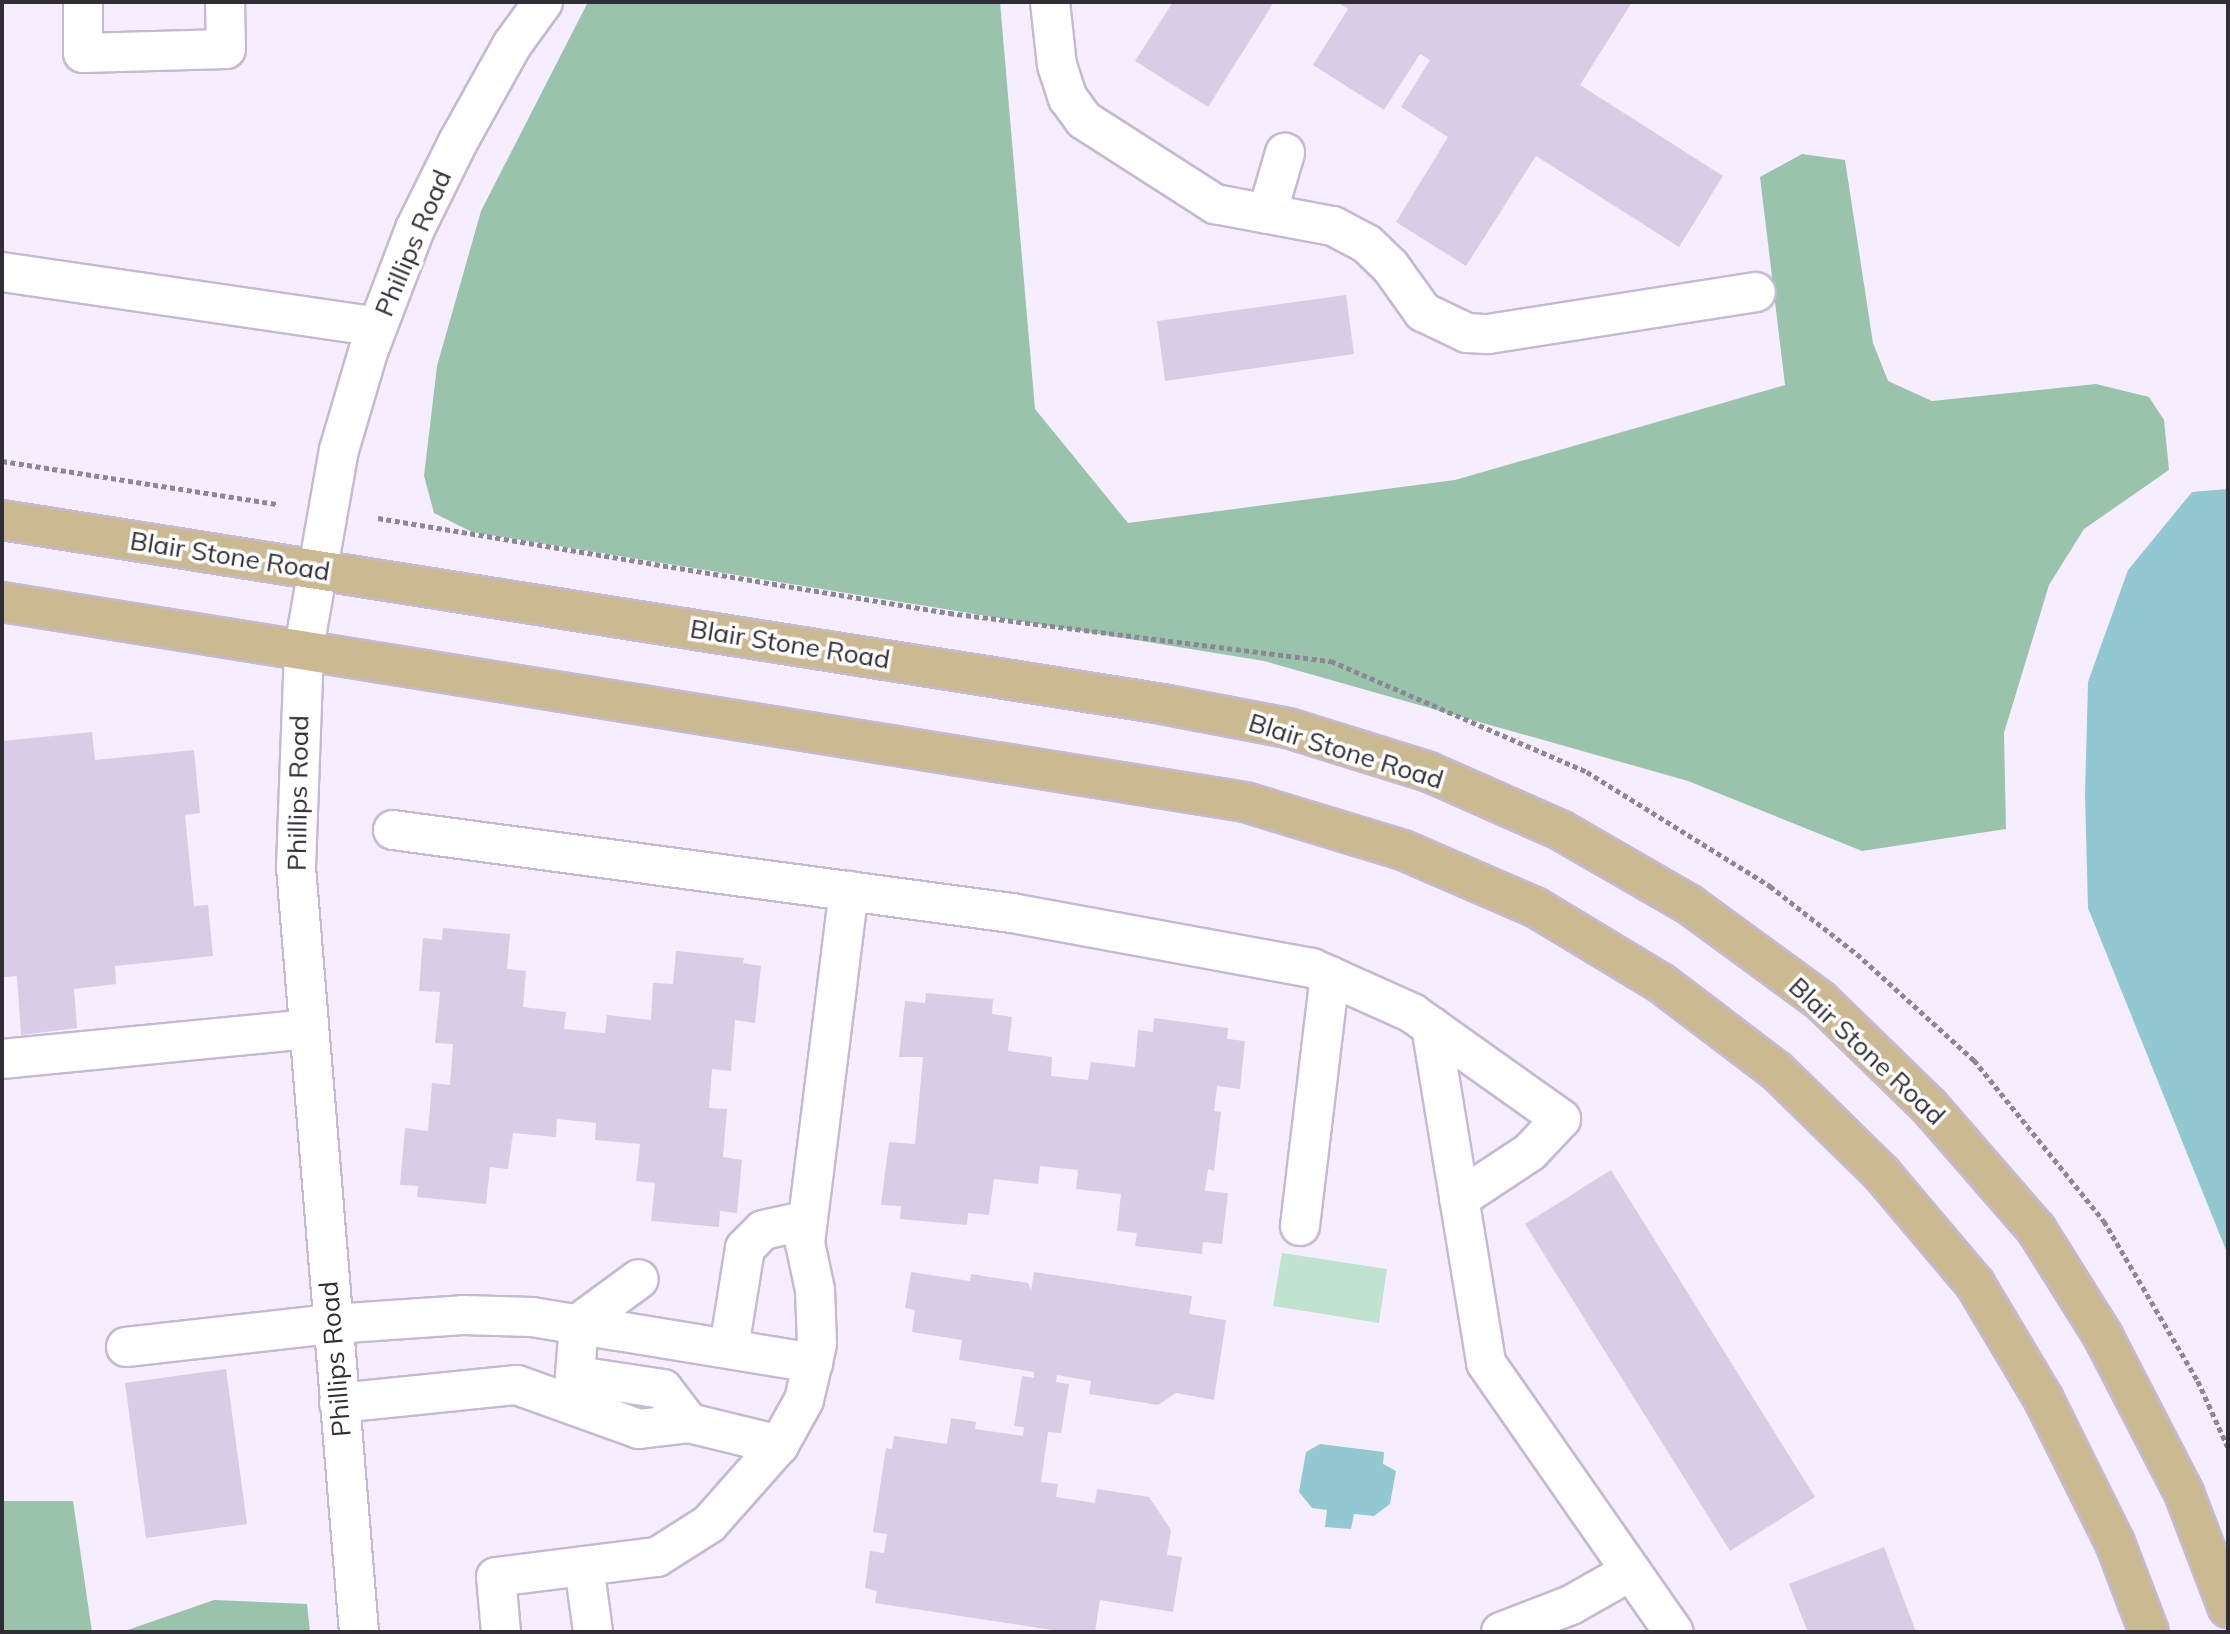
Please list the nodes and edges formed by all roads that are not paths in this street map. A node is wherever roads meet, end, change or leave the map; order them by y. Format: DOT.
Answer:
graph roads {
  1 [pos="83,2"];
  2 [pos="225,2"];
  3 [pos="542,2"];
  4 [pos="1049,2"];
  5 [pos="1285,153"];
  6 [pos="1267,214"];
  7 [pos="2,272"];
  8 [pos="1756,292"];
  9 [pos="377,327"];
  10 [pos="2,520"];
  11 [pos="315,569"];
  12 [pos="2,602"];
  13 [pos="304,649"];
  14 [pos="393,830"];
  15 [pos="849,891"];
  16 [pos="1330,976"];
  17 [pos="1431,1026"];
  18 [pos="307,1029"];
  19 [pos="2,1059"];
  20 [pos="1459,1199"];
  21 [pos="808,1220"];
  22 [pos="1300,1226"];
  23 [pos="639,1279"];
  24 [pos="579,1323"];
  25 [pos="332,1324"];
  26 [pos="126,1348"];
  27 [pos="729,1348"];
  28 [pos="813,1363"];
  29 [pos="575,1389"];
  30 [pos="339,1403"];
  31 [pos="779,1445"];
  32 [pos="584,1566"];
  33 [pos="1631,1571"];
  34 [pos="2228,1608"];
  35 [pos="359,1632"];
  36 [pos="501,1632"];
  37 [pos="593,1632"];
  38 [pos="1501,1632"];
  39 [pos="1674,1632"];
  40 [pos="2149,1632"];
  1 -- 2 [label="street"];
  3 -- 9 [label="street, Phillips Road"];
  4 -- 6 [label="street"];
  5 -- 6 [label="street"];
  6 -- 8 [label="street"];
  7 -- 9 [label="street"];
  9 -- 11 [label="street, Phillips Road"];
  10 -- 11 [label="main road, Blair Stone Road"];
  11 -- 13 [label="street, Phillips Road"];
  11 -- 34 [label="main road, Blair Stone Road"];
  12 -- 13 [label="main road"];
  13 -- 18 [label="street, Phillips Road"];
  13 -- 40 [label="main road"];
  14 -- 15 [label="street"];
  15 -- 16 [label="street"];
  15 -- 21 [label="street"];
  16 -- 17 [label="street"];
  16 -- 22 [label="street"];
  17 -- 20 [label="street"];
  17 -- 20 [label="street"];
  18 -- 19 [label="street"];
  18 -- 25 [label="street, Phillips Road"];
  20 -- 33 [label="street"];
  21 -- 27 [label="street"];
  21 -- 28 [label="street"];
  23 -- 24 [label="street"];
  24 -- 25 [label="street"];
  24 -- 27 [label="street"];
  24 -- 29 [label="street"];
  25 -- 26 [label="street"];
  25 -- 30 [label="street, Phillips Road"];
  27 -- 28 [label="street"];
  28 -- 31 [label="street"];
  29 -- 30 [label="street"];
  29 -- 31 [label="street"];
  30 -- 35 [label="street, Phillips Road"];
  31 -- 32 [label="street"];
  32 -- 36 [label="street"];
  32 -- 37 [label="street"];
  33 -- 38 [label="street"];
  33 -- 39 [label="street"];
}
